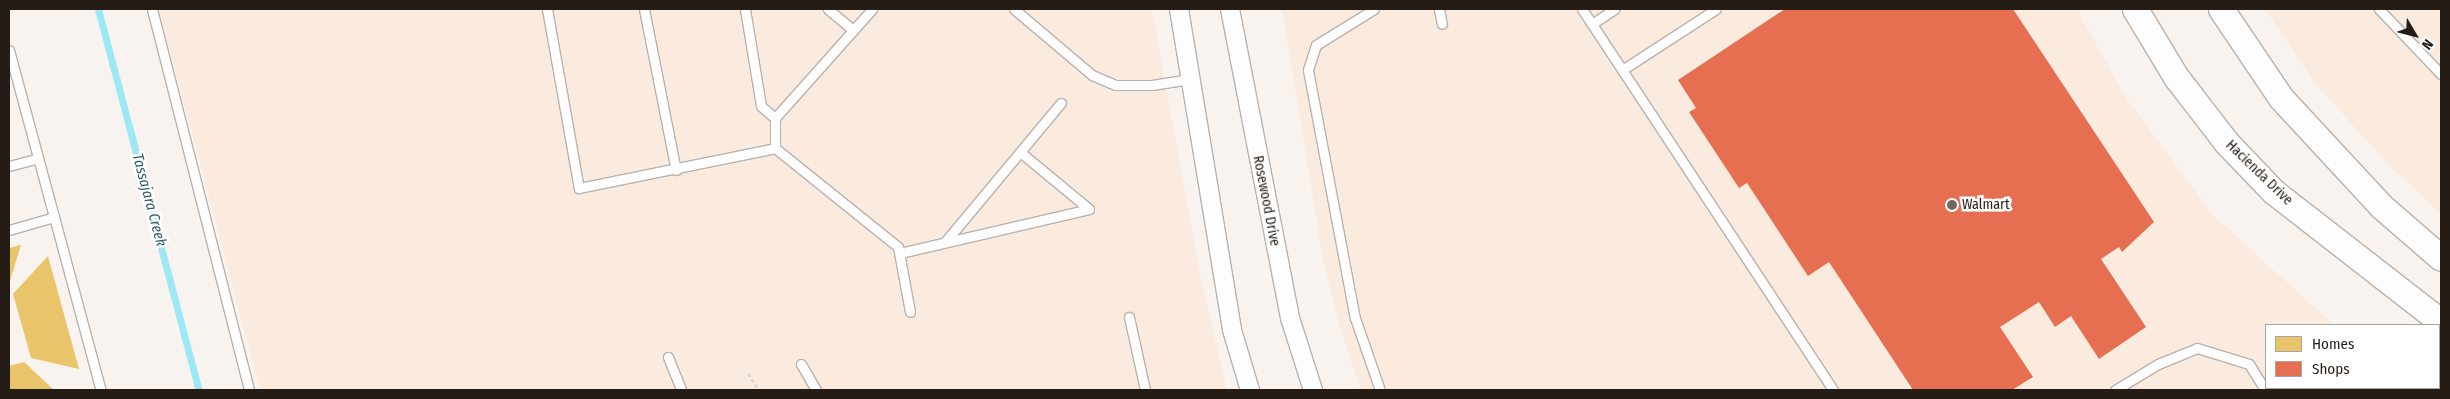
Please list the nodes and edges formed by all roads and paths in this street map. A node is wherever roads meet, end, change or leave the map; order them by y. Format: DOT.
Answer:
graph roads {
  1 [pos="152,9"];
  2 [pos="547,9"];
  3 [pos="644,9"];
  4 [pos="744,9"];
  5 [pos="828,9"];
  6 [pos="872,9"];
  7 [pos="1014,9"];
  8 [pos="1179,9"];
  9 [pos="1230,9"];
  10 [pos="1374,9"];
  11 [pos="1439,9"];
  12 [pos="1582,9"];
  13 [pos="1614,9"];
  14 [pos="1716,9"];
  15 [pos="2136,9"];
  16 [pos="2221,9"];
  17 [pos="2379,9"];
  18 [pos="1442,24"];
  19 [pos="1592,24"];
  20 [pos="854,30"];
  21 [pos="9,50"];
  22 [pos="1622,70"];
  23 [pos="2441,74"];
  24 [pos="1190,79"];
  25 [pos="1061,103"];
  26 [pos="775,118"];
  27 [pos="775,148"];
  28 [pos="1020,152"];
  29 [pos="38,158"];
  30 [pos="9,166"];
  31 [pos="676,170"];
  32 [pos="54,217"];
  33 [pos="9,230"];
  34 [pos="944,242"];
  35 [pos="900,253"];
  36 [pos="2441,258"];
  37 [pos="910,312"];
  38 [pos="1129,318"];
  39 [pos="2441,322"];
  40 [pos="668,357"];
  41 [pos="801,364"];
  42 [pos="748,373"];
  43 [pos="2129,386"];
  44 [pos="101,390"];
  45 [pos="249,390"];
  46 [pos="680,390"];
  47 [pos="759,390"];
  48 [pos="816,390"];
  49 [pos="1145,390"];
  50 [pos="1250,390"];
  51 [pos="1313,390"];
  52 [pos="1380,390"];
  53 [pos="1833,390"];
  54 [pos="2115,390"];
  55 [pos="2265,390"];
  56 [pos="2325,390"];
  57 [pos="2348,390"];
  1 -- 45 [label="lane"];
  2 -- 31 [label="lane"];
  3 -- 31 [label="lane"];
  4 -- 26 [label="lane"];
  5 -- 20 [label="lane"];
  6 -- 20 [label="lane"];
  7 -- 24 [label="lane"];
  8 -- 24 [label="street"];
  9 -- 51 [label="street, Rosewood Drive"];
  10 -- 52 [label="lane"];
  11 -- 18 [label="lane"];
  12 -- 19 [label="lane"];
  13 -- 19 [label="lane"];
  14 -- 22 [label="lane"];
  15 -- 39 [label="main road, Hacienda Drive"];
  16 -- 36 [label="main road"];
  17 -- 23 [label="lane"];
  19 -- 22 [label="lane"];
  20 -- 26 [label="lane"];
  21 -- 29 [label="lane"];
  22 -- 53 [label="lane"];
  24 -- 50 [label="street"];
  25 -- 28 [label="lane"];
  26 -- 27 [label="lane"];
  27 -- 31 [label="lane"];
  27 -- 35 [label="lane"];
  28 -- 34 [label="lane"];
  28 -- 34 [label="lane"];
  29 -- 30 [label="lane"];
  29 -- 32 [label="lane"];
  32 -- 33 [label="lane"];
  32 -- 44 [label="lane"];
  34 -- 35 [label="lane"];
  35 -- 37 [label="lane"];
  38 -- 49 [label="lane"];
  40 -- 46 [label="lane"];
  41 -- 48 [label="lane"];
  42 -- 47 [label="path"];
  43 -- 54 [label="lane"];
  43 -- 55 [label="lane"];
  56 -- 57 [label="lane"];
}
